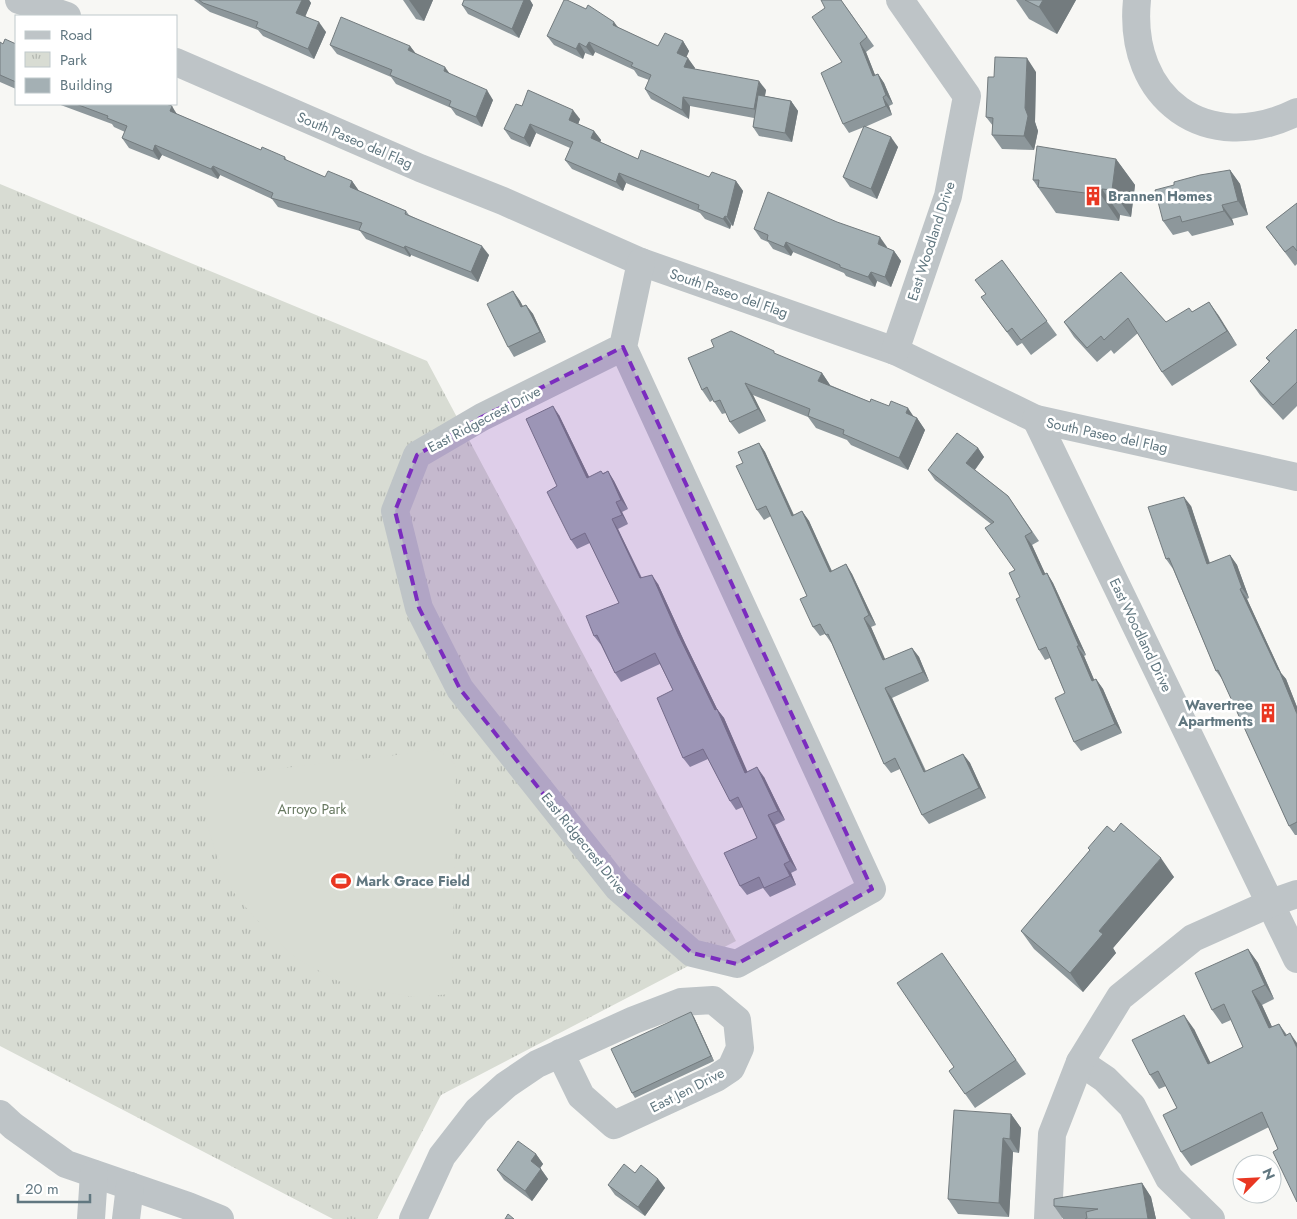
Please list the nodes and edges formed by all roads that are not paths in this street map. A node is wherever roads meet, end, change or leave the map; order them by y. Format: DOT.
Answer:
graph roads {
  1 [pos="19,0"];
  2 [pos="900,0"];
  3 [pos="1137,0"];
  4 [pos="61,9"];
  5 [pos="178,63"];
  6 [pos="1297,112"];
  7 [pos="641,262"];
  8 [pos="623,347"];
  9 [pos="895,351"];
  10 [pos="1036,419"];
  11 [pos="1297,477"];
  12 [pos="1297,894"];
  13 [pos="1271,903"];
  14 [pos="1297,959"];
  15 [pos="560,1053"];
  16 [pos="1080,1062"];
  17 [pos="0,1114"];
  18 [pos="94,1174"];
  19 [pos="130,1186"];
  20 [pos="91,1219"];
  21 [pos="126,1219"];
  22 [pos="220,1219"];
  23 [pos="413,1219"];
  24 [pos="1048,1219"];
  25 [pos="1211,1219"];
  1 -- 4 [label="street"];
  2 -- 9 [label="street, East Woodland Drive"];
  3 -- 6 [label="street"];
  5 -- 7 [label="street, South Paseo del Flag"];
  7 -- 8 [label="street"];
  7 -- 9 [label="street, South Paseo del Flag"];
  8 -- 8 [label="street, East Ridgecrest Drive"];
  9 -- 10 [label="street, South Paseo del Flag"];
  10 -- 11 [label="street, South Paseo del Flag"];
  10 -- 13 [label="street, East Woodland Drive"];
  12 -- 13 [label="street"];
  13 -- 14 [label="street, East Woodland Drive"];
  13 -- 16 [label="street"];
  15 -- 15 [label="street, East Jen Drive"];
  15 -- 23 [label="street, East Jen Drive"];
  16 -- 24 [label="street"];
  16 -- 25 [label="street"];
  17 -- 18 [label="street"];
  18 -- 19 [label="street"];
  18 -- 20 [label="street"];
  19 -- 21 [label="street"];
  19 -- 22 [label="street"];
}
